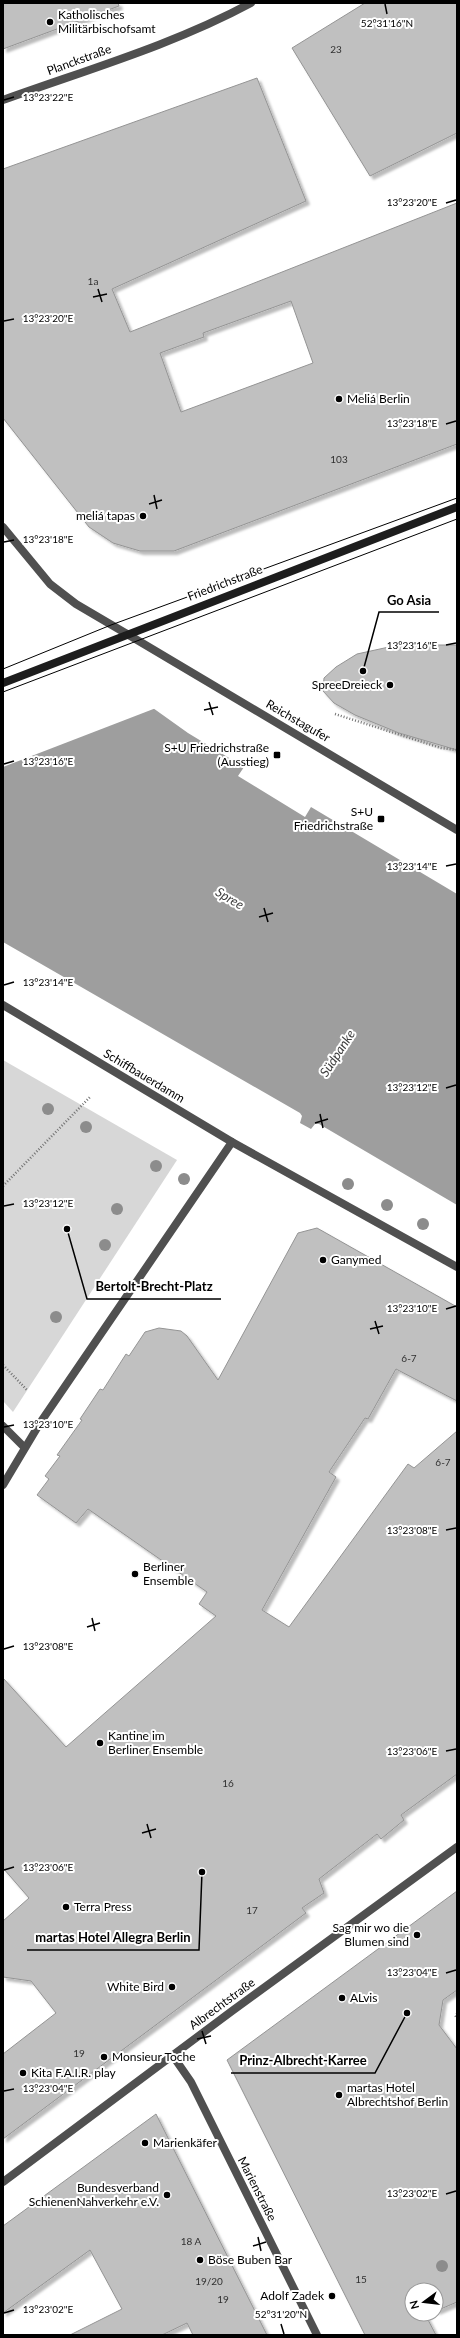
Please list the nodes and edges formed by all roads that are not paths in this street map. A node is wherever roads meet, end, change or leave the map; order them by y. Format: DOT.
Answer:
graph roads {
  1 [pos="251,3"];
  2 [pos="3,100"];
  3 [pos="457,507"];
  4 [pos="3,527"];
  5 [pos="127,634"];
  6 [pos="3,683"];
  7 [pos="457,830"];
  8 [pos="3,1005"];
  9 [pos="232,1142"];
  10 [pos="457,1267"];
  11 [pos="3,1426"];
  12 [pos="24,1447"];
  13 [pos="3,1485"];
  14 [pos="457,1847"];
  15 [pos="173,2056"];
  16 [pos="3,2182"];
  17 [pos="317,2335"];
  1 -- 2 [label="street, Planckstraße"];
  3 -- 5 [label="main road, Friedrichstraße"];
  4 -- 5 [label="street, Reichstagufer"];
  5 -- 6 [label="main road, Friedrichstraße"];
  5 -- 7 [label="street, Reichstagufer"];
  8 -- 9 [label="street, Schiffbauerdamm"];
  9 -- 10 [label="street, Schiffbauerdamm"];
  9 -- 12 [label="street"];
  11 -- 12 [label="street"];
  12 -- 13 [label="street"];
  14 -- 15 [label="street, Albrechtstraße"];
  15 -- 16 [label="street, Albrechtstraße"];
  15 -- 17 [label="street, Marienstraße"];
}
